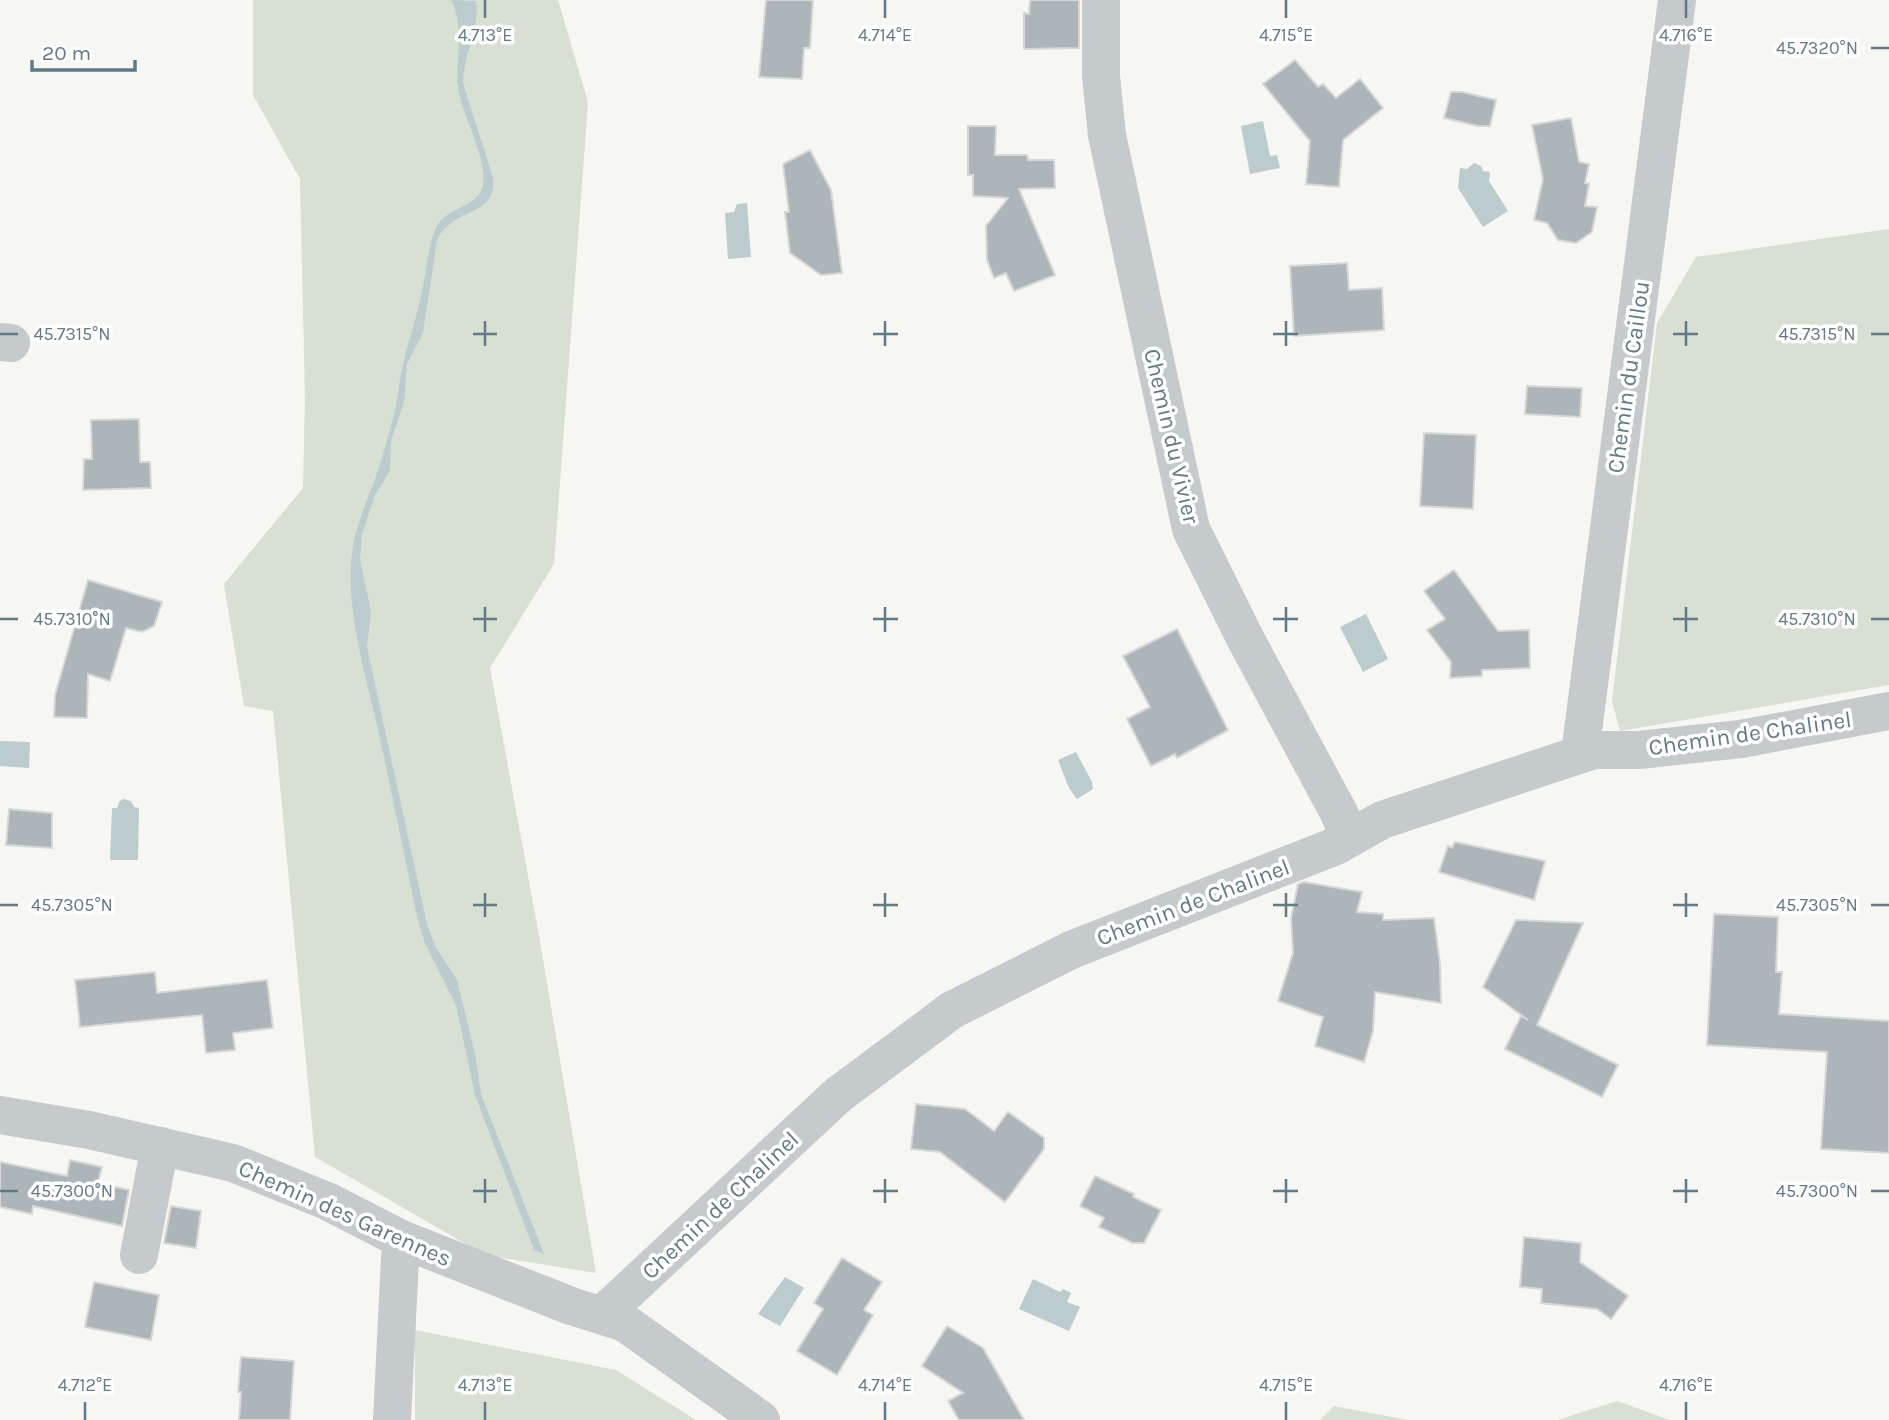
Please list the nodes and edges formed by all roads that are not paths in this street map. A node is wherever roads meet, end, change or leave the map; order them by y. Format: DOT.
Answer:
graph roads {
  1 [pos="1101,0"];
  2 [pos="1677,0"];
  3 [pos="1889,712"];
  4 [pos="1580,754"];
  5 [pos="1350,838"];
  6 [pos="0,1115"];
  7 [pos="160,1146"];
  8 [pos="401,1239"];
  9 [pos="139,1255"];
  10 [pos="587,1310"];
  11 [pos="392,1420"];
  12 [pos="761,1420"];
  1 -- 5 [label="street, Chemin du Vivier"];
  2 -- 4 [label="street, Chemin du Caillou"];
  3 -- 4 [label="street, Chemin de Chalinel"];
  4 -- 5 [label="street, Chemin de Chalinel"];
  5 -- 10 [label="street, Chemin de Chalinel"];
  6 -- 7 [label="street, Chemin des Garennes"];
  7 -- 8 [label="street, Chemin des Garennes"];
  7 -- 9 [label="street"];
  8 -- 10 [label="street, Chemin des Garennes"];
  8 -- 11 [label="street"];
  10 -- 12 [label="street, Chemin des Garennes"];
}
